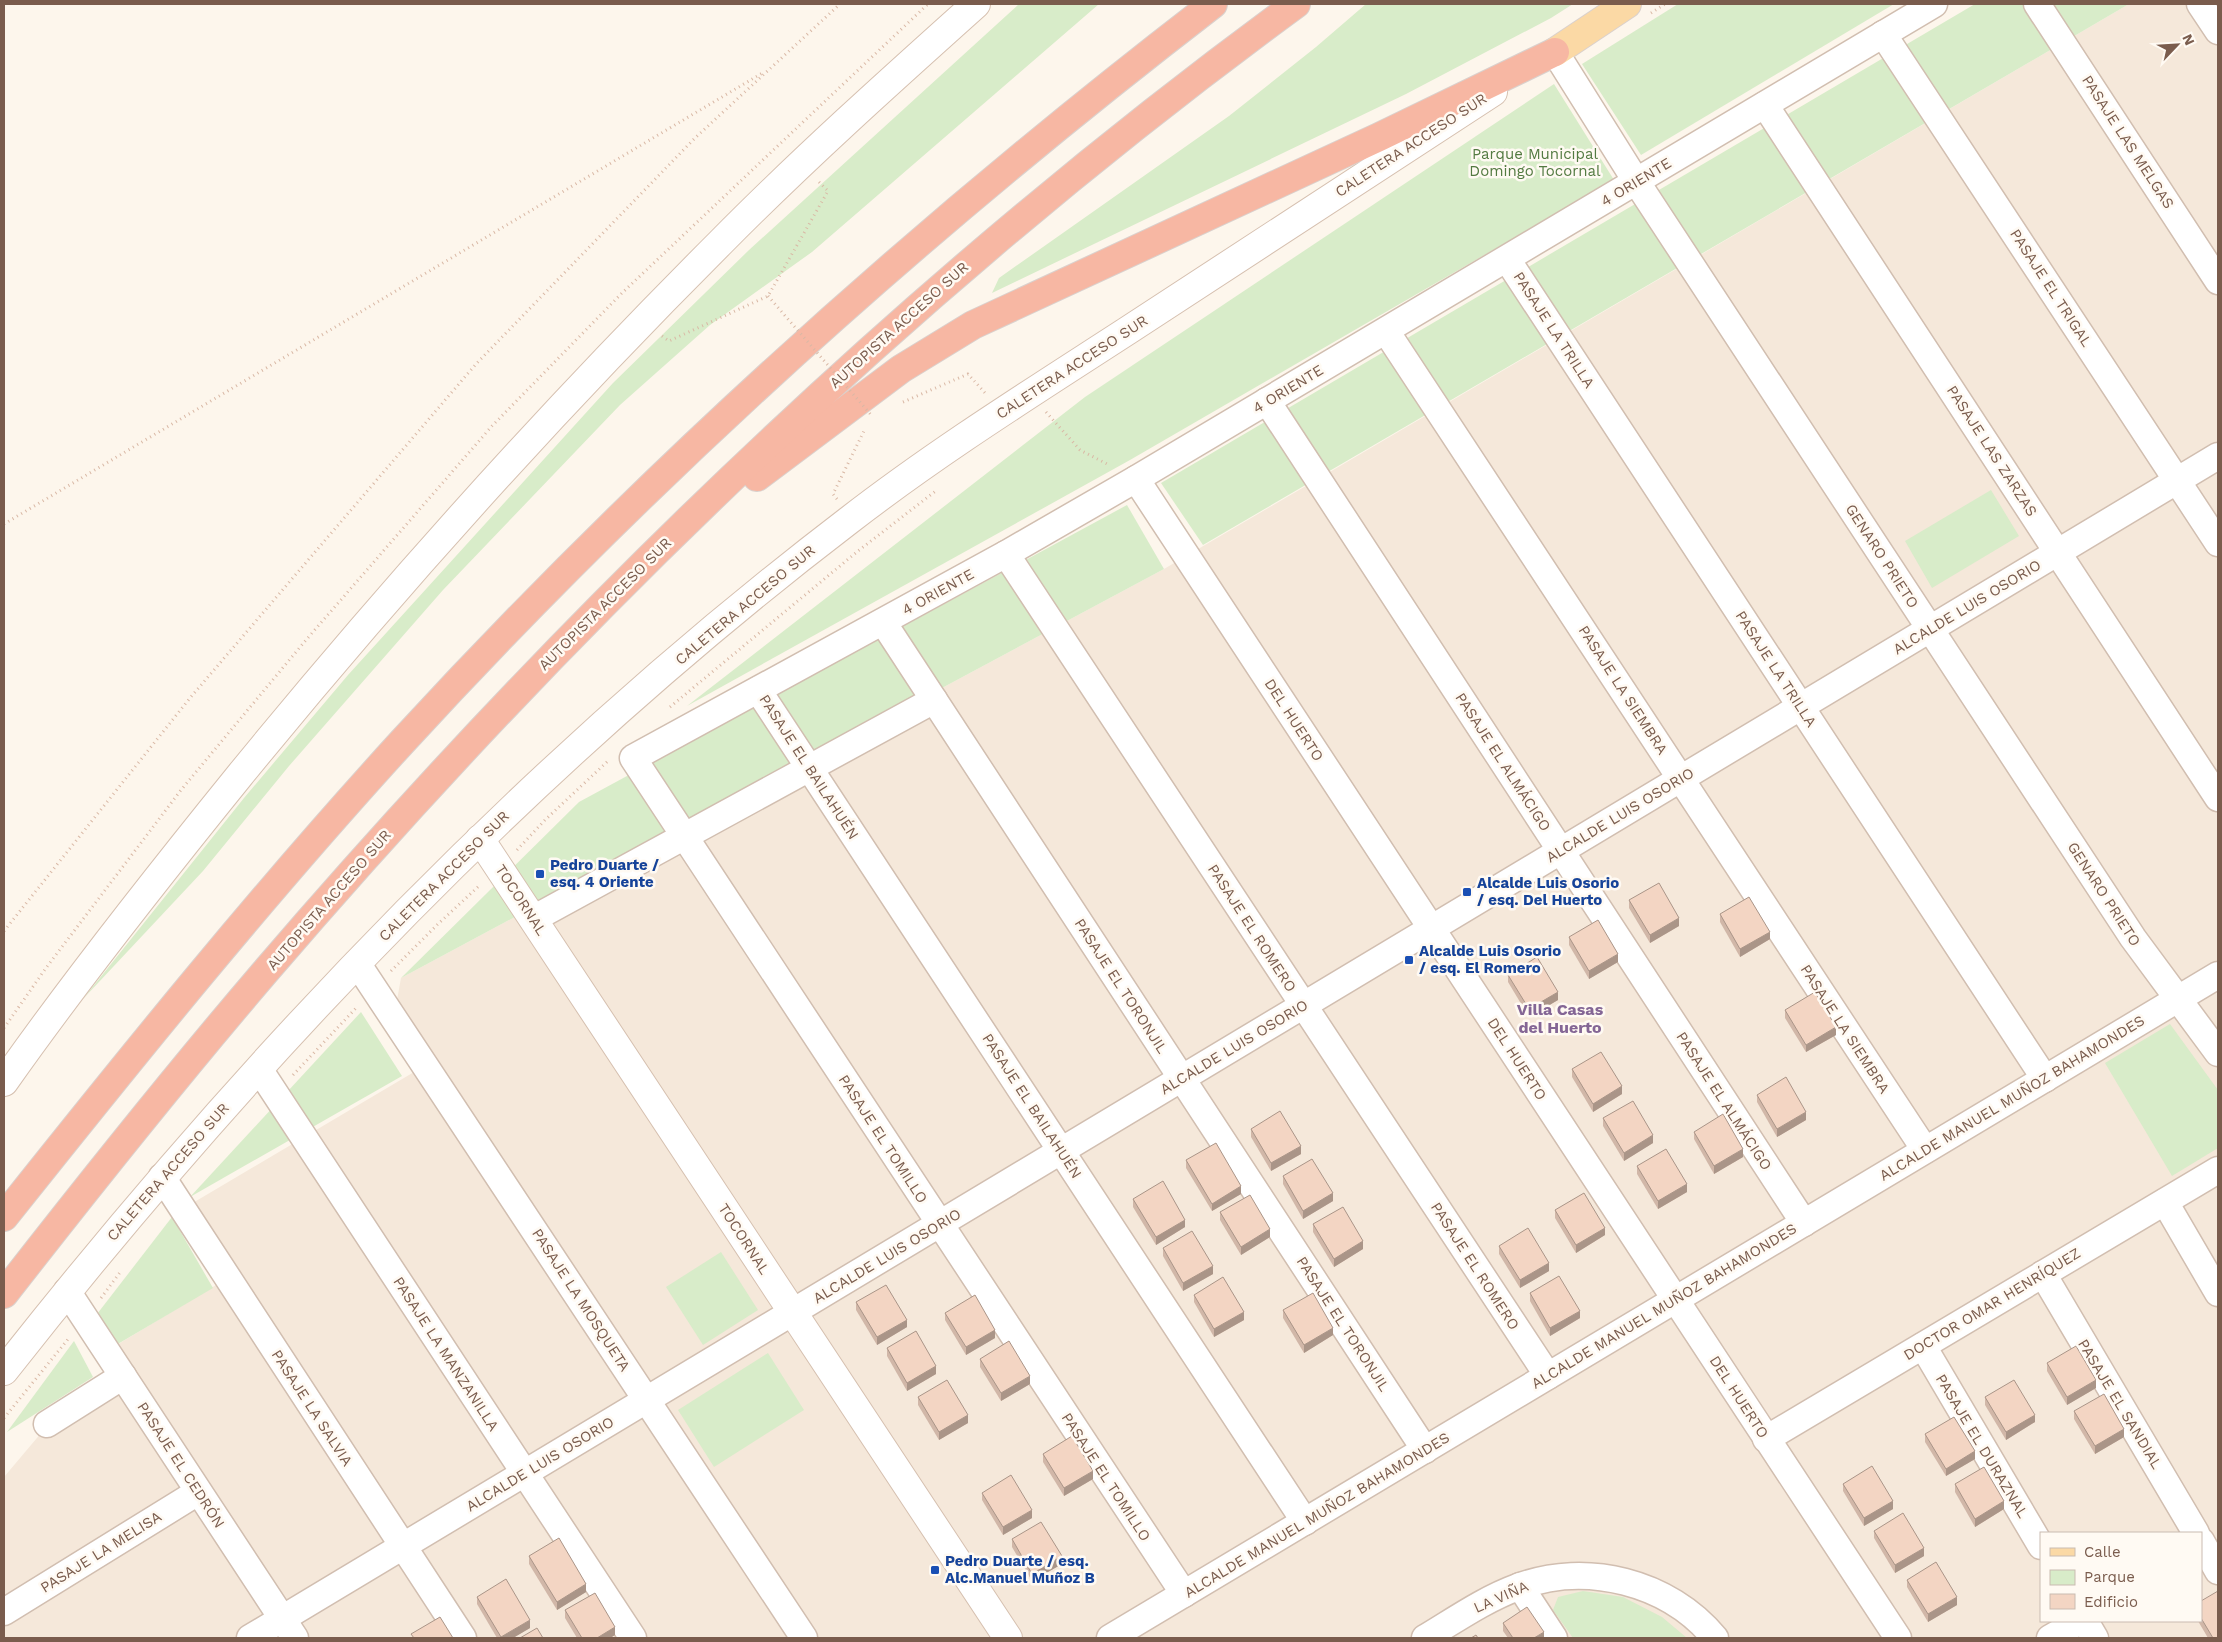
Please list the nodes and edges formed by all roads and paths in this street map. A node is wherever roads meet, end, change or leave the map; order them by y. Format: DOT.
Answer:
graph roads {
  1 [pos="840,4"];
  2 [pos="976,4"];
  3 [pos="1196,4"];
  4 [pos="1213,4"];
  5 [pos="1296,4"];
  6 [pos="1627,4"];
  7 [pos="1934,4"];
  8 [pos="2037,4"];
  9 [pos="2200,4"];
  10 [pos="2218,31"];
  11 [pos="1883,34"];
  12 [pos="1555,52"];
  13 [pos="771,68"];
  14 [pos="1125,72"];
  15 [pos="1765,105"];
  16 [pos="1636,181"];
  17 [pos="824,198"];
  18 [pos="1507,259"];
  19 [pos="2218,281"];
  20 [pos="768,296"];
  21 [pos="1386,331"];
  22 [pos="677,337"];
  23 [pos="968,374"];
  24 [pos="1030,394"];
  25 [pos="1267,401"];
  26 [pos="898,404"];
  27 [pos="881,412"];
  28 [pos="872,416"];
  29 [pos="2218,456"];
  30 [pos="1136,479"];
  31 [pos="2177,480"];
  32 [pos="833,494"];
  33 [pos="4,524"];
  34 [pos="2218,543"];
  35 [pos="2058,553"];
  36 [pos="1006,554"];
  37 [pos="654,555"];
  38 [pos="883,622"];
  39 [pos="1930,629"];
  40 [pos="758,690"];
  41 [pos="934,700"];
  42 [pos="1801,707"];
  43 [pos="633,758"];
  44 [pos="810,768"];
  45 [pos="1681,779"];
  46 [pos="2218,798"];
  47 [pos="684,837"];
  48 [pos="480,839"];
  49 [pos="1561,851"];
  50 [pos="533,919"];
  51 [pos="1431,929"];
  52 [pos="4,931"];
  53 [pos="357,963"];
  54 [pos="2218,974"];
  55 [pos="2177,999"];
  56 [pos="1303,1006"];
  57 [pos="2218,1054"];
  58 [pos="259,1069"];
  59 [pos="1182,1079"];
  60 [pos="2044,1079"];
  61 [pos="4,1082"];
  62 [pos="1925,1150"];
  63 [pos="1061,1151"];
  64 [pos="2218,1170"];
  65 [pos="162,1178"];
  66 [pos="2165,1202"];
  67 [pos="4,1217"];
  68 [pos="1804,1223"];
  69 [pos="940,1224"];
  70 [pos="2043,1274"];
  71 [pos="67,1291"];
  72 [pos="2218,1293"];
  73 [pos="4,1294"];
  74 [pos="1675,1300"];
  75 [pos="792,1312"];
  76 [pos="1923,1346"];
  77 [pos="4,1371"];
  78 [pos="123,1376"];
  79 [pos="1548,1376"];
  80 [pos="646,1400"];
  81 [pos="47,1424"];
  82 [pos="1766,1439"];
  83 [pos="1425,1450"];
  84 [pos="525,1473"];
  85 [pos="198,1492"];
  86 [pos="1305,1522"];
  87 [pos="2200,1532"];
  88 [pos="2205,1541"];
  89 [pos="2040,1544"];
  90 [pos="403,1547"];
  91 [pos="2218,1571"];
  92 [pos="1520,1586"];
  93 [pos="1184,1594"];
  94 [pos="4,1612"];
  95 [pos="2078,1622"];
  96 [pos="2086,1622"];
  97 [pos="288,1629"];
  98 [pos="250,1638"];
  99 [pos="463,1638"];
  100 [pos="633,1638"];
  101 [pos="804,1638"];
  102 [pos="1008,1638"];
  103 [pos="1110,1638"];
  104 [pos="1425,1638"];
  105 [pos="1554,1638"];
  106 [pos="1715,1638"];
  107 [pos="1898,1638"];
  108 [pos="2050,1638"];
  109 [pos="2095,1638"];
  1 -- 13 [label="path"];
  2 -- 61 [label="main road"];
  3 -- 14 [label="highway"];
  4 -- 14 [label="highway"];
  5 -- 37 [label="highway, AUTOPISTA ACCESO SUR"];
  6 -- 12 [label="main road, CALETERA ACCESO SUR"];
  7 -- 11 [label="street, 4 ORIENTE"];
  8 -- 19 [label="street, PASAJE LAS MELGAS"];
  9 -- 10 [label="street"];
  11 -- 15 [label="street, 4 ORIENTE"];
  11 -- 31 [label="street, PASAJE EL TRIGAL"];
  12 -- 16 [label="street, GENARO PRIETO"];
  12 -- 24 [label="main road, CALETERA ACCESO SUR"];
  12 -- 37 [label="highway"];
  13 -- 33 [label="path"];
  13 -- 52 [label="path"];
  14 -- 67 [label="highway"];
  15 -- 16 [label="street, 4 ORIENTE"];
  15 -- 35 [label="street, PASAJE LAS ZARZAS"];
  16 -- 18 [label="street, 4 ORIENTE"];
  16 -- 39 [label="street, GENARO PRIETO"];
  17 -- 20 [label="path"];
  18 -- 21 [label="street, 4 ORIENTE"];
  18 -- 42 [label="street, PASAJE LA TRILLA"];
  20 -- 22 [label="path"];
  20 -- 28 [label="path, bridge"];
  21 -- 25 [label="street, 4 ORIENTE"];
  21 -- 45 [label="street, PASAJE LA SIEMBRA"];
  23 -- 26 [label="path"];
  24 -- 30 [label="path"];
  24 -- 48 [label="main road, CALETERA ACCESO SUR"];
  25 -- 30 [label="street, 4 ORIENTE"];
  25 -- 49 [label="street, PASAJE EL ALMÁCIGO"];
  27 -- 28 [label="path"];
  28 -- 32 [label="path"];
  29 -- 31 [label="street, ALCALDE LUIS OSORIO"];
  30 -- 36 [label="street, 4 ORIENTE"];
  30 -- 51 [label="street, DEL HUERTO"];
  31 -- 34 [label="street, PASAJE EL TRIGAL"];
  31 -- 35 [label="street, ALCALDE LUIS OSORIO"];
  35 -- 39 [label="street, ALCALDE LUIS OSORIO"];
  35 -- 46 [label="street, PASAJE LAS ZARZAS"];
  36 -- 38 [label="street, 4 ORIENTE"];
  36 -- 56 [label="street, PASAJE EL ROMERO"];
  37 -- 73 [label="highway, AUTOPISTA ACCESO SUR"];
  38 -- 40 [label="street, 4 ORIENTE"];
  38 -- 41 [label="street, PASAJE EL TORONJIL"];
  39 -- 42 [label="street, ALCALDE LUIS OSORIO"];
  39 -- 55 [label="street, GENARO PRIETO"];
  40 -- 43 [label="street, 4 ORIENTE"];
  40 -- 44 [label="street, PASAJE EL BAILAHUÉN"];
  41 -- 44 [label="street"];
  41 -- 59 [label="street, PASAJE EL TORONJIL"];
  42 -- 45 [label="street, ALCALDE LUIS OSORIO"];
  42 -- 60 [label="street, PASAJE LA TRILLA"];
  43 -- 47 [label="street, PASAJE EL TOMILLO"];
  44 -- 47 [label="street"];
  44 -- 63 [label="street, PASAJE EL BAILAHUÉN"];
  45 -- 49 [label="street, ALCALDE LUIS OSORIO"];
  45 -- 62 [label="street, PASAJE LA SIEMBRA"];
  47 -- 50 [label="street"];
  47 -- 69 [label="street, PASAJE EL TOMILLO"];
  48 -- 50 [label="main road, TOCORNAL"];
  48 -- 53 [label="main road, CALETERA ACCESO SUR"];
  49 -- 51 [label="street, ALCALDE LUIS OSORIO"];
  49 -- 68 [label="street, PASAJE EL ALMÁCIGO"];
  50 -- 75 [label="main road, TOCORNAL"];
  51 -- 56 [label="street, ALCALDE LUIS OSORIO"];
  51 -- 74 [label="street, DEL HUERTO"];
  53 -- 58 [label="main road, CALETERA ACCESO SUR"];
  53 -- 80 [label="street, PASAJE LA MOSQUETA"];
  54 -- 55 [label="street, ALCALDE MANUEL MUÑOZ BAHAMONDES"];
  55 -- 57 [label="street, GENARO PRIETO"];
  55 -- 60 [label="street, ALCALDE MANUEL MUÑOZ BAHAMONDES"];
  56 -- 59 [label="street, ALCALDE LUIS OSORIO"];
  56 -- 79 [label="street, PASAJE EL ROMERO"];
  58 -- 65 [label="main road, CALETERA ACCESO SUR"];
  58 -- 84 [label="street, PASAJE LA MANZANILLA"];
  59 -- 63 [label="street, ALCALDE LUIS OSORIO"];
  59 -- 83 [label="street, PASAJE EL TORONJIL"];
  60 -- 62 [label="street, ALCALDE MANUEL MUÑOZ BAHAMONDES"];
  62 -- 68 [label="street, ALCALDE MANUEL MUÑOZ BAHAMONDES"];
  63 -- 69 [label="street, ALCALDE LUIS OSORIO"];
  63 -- 86 [label="street, PASAJE EL BAILAHUÉN"];
  64 -- 66 [label="street, DOCTOR OMAR HENRÍQUEZ"];
  65 -- 71 [label="main road, CALETERA ACCESO SUR"];
  65 -- 90 [label="street, PASAJE LA SALVIA"];
  66 -- 70 [label="street, DOCTOR OMAR HENRÍQUEZ"];
  66 -- 72 [label="street"];
  68 -- 74 [label="street, ALCALDE MANUEL MUÑOZ BAHAMONDES"];
  69 -- 75 [label="street, ALCALDE LUIS OSORIO"];
  69 -- 93 [label="street, PASAJE EL TOMILLO"];
  70 -- 76 [label="street, DOCTOR OMAR HENRÍQUEZ"];
  70 -- 87 [label="street, PASAJE EL SANDIAL"];
  71 -- 77 [label="main road, CALETERA ACCESO SUR"];
  71 -- 78 [label="street, PASAJE EL CEDRÓN"];
  74 -- 79 [label="street, ALCALDE MANUEL MUÑOZ BAHAMONDES"];
  74 -- 82 [label="street, DEL HUERTO"];
  75 -- 80 [label="street, ALCALDE LUIS OSORIO"];
  75 -- 102 [label="main road, TOCORNAL"];
  76 -- 82 [label="street, DOCTOR OMAR HENRÍQUEZ"];
  76 -- 89 [label="street, PASAJE EL DURAZNAL"];
  78 -- 81 [label="street"];
  78 -- 85 [label="street, PASAJE EL CEDRÓN"];
  79 -- 83 [label="street, ALCALDE MANUEL MUÑOZ BAHAMONDES"];
  80 -- 84 [label="street, ALCALDE LUIS OSORIO"];
  80 -- 101 [label="street, PASAJE LA MOSQUETA"];
  82 -- 107 [label="street, DEL HUERTO"];
  83 -- 86 [label="street, ALCALDE MANUEL MUÑOZ BAHAMONDES"];
  84 -- 90 [label="street, ALCALDE LUIS OSORIO"];
  84 -- 100 [label="street, PASAJE LA MANZANILLA"];
  85 -- 94 [label="street, PASAJE LA MELISA"];
  85 -- 97 [label="street, PASAJE EL CEDRÓN"];
  86 -- 93 [label="street, ALCALDE MANUEL MUÑOZ BAHAMONDES"];
  88 -- 91 [label="street, PASAJE EL SANDIAL"];
  90 -- 97 [label="street, ALCALDE LUIS OSORIO"];
  90 -- 99 [label="street, PASAJE LA SALVIA"];
  92 -- 104 [label="street, LA VIÑA"];
  92 -- 105 [label="street"];
  92 -- 106 [label="street, LA VIÑA"];
  93 -- 103 [label="street, ALCALDE MANUEL MUÑOZ BAHAMONDES"];
  95 -- 108 [label="street"];
  96 -- 109 [label="street"];
  97 -- 98 [label="street, ALCALDE LUIS OSORIO"];
}
